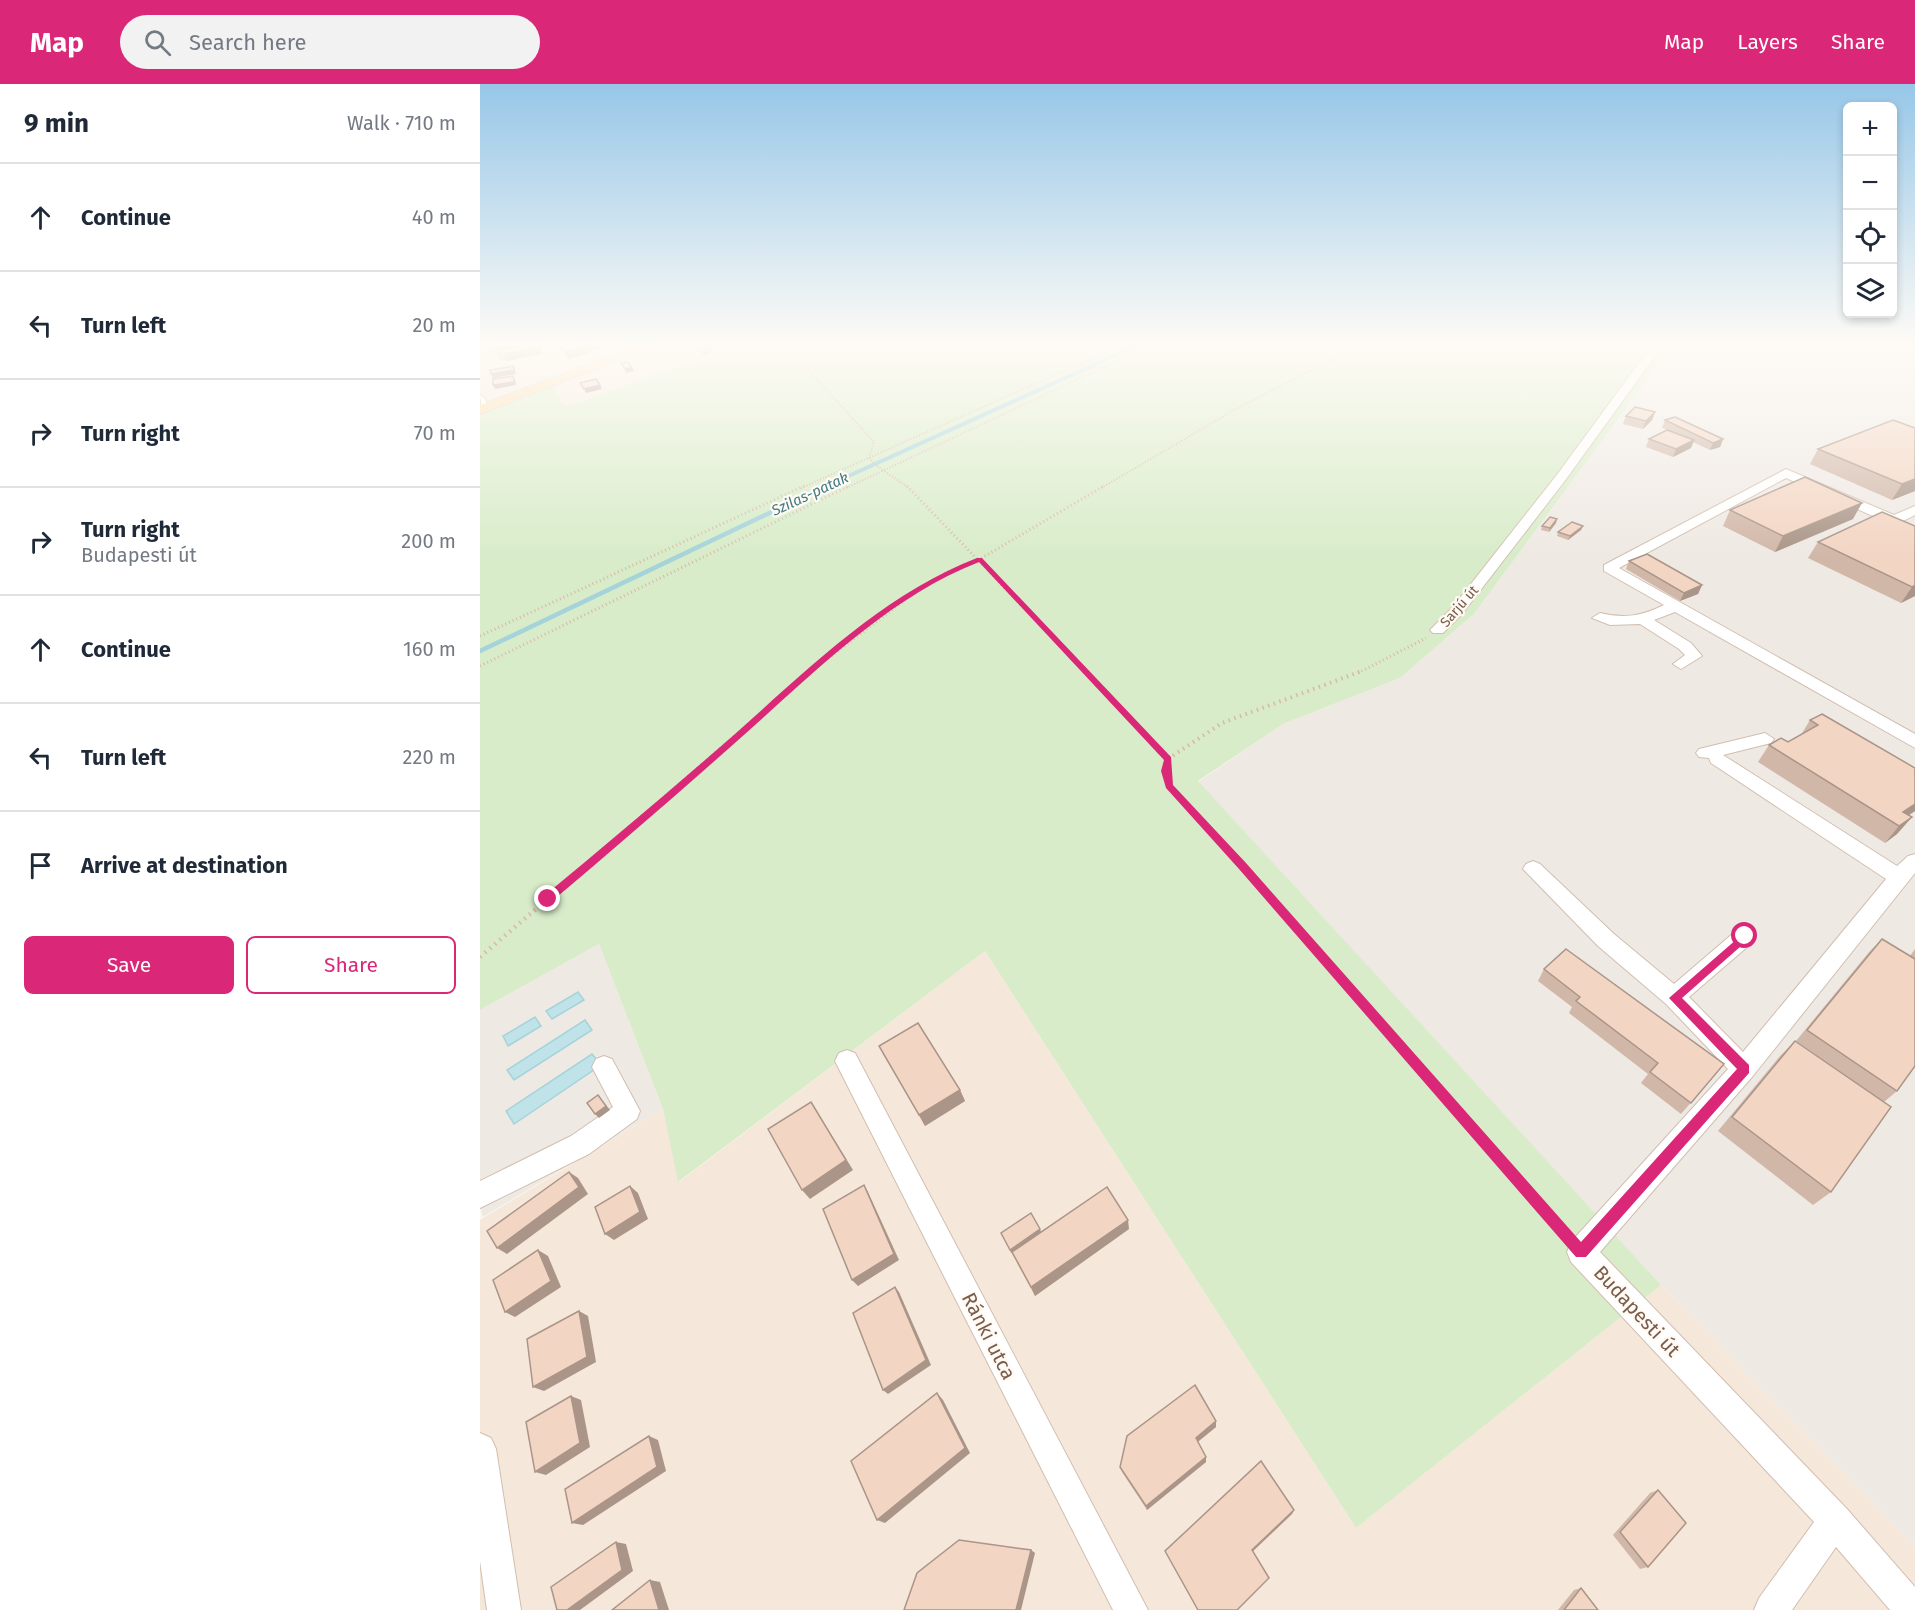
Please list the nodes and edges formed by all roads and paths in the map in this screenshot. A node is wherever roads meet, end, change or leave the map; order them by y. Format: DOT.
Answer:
graph roads {
  1 [pos="849,414"];
  2 [pos="965,414"];
  3 [pos="1002,414"];
  4 [pos="1227,414"];
  5 [pos="1607,414"];
  6 [pos="870,456"];
  7 [pos="883,470"];
  8 [pos="1915,510"];
  9 [pos="1894,520"];
  10 [pos="1915,530"];
  11 [pos="980,559"];
  12 [pos="1675,606"];
  13 [pos="1599,618"];
  14 [pos="1646,621"];
  15 [pos="1438,630"];
  16 [pos="480,636"];
  17 [pos="1681,664"];
  18 [pos="480,666"];
  19 [pos="1765,739"];
  20 [pos="1915,742"];
  21 [pos="1168,759"];
  22 [pos="1915,861"];
  23 [pos="1533,869"];
  24 [pos="1899,877"];
  25 [pos="1745,936"];
  26 [pos="480,957"];
  27 [pos="1674,998"];
  28 [pos="847,1061"];
  29 [pos="604,1067"];
  30 [pos="1744,1069"];
  31 [pos="480,1195"];
  32 [pos="1581,1252"];
  33 [pos="480,1449"];
  34 [pos="1835,1521"];
  35 [pos="504,1610"];
  36 [pos="1131,1610"];
  37 [pos="1771,1610"];
  38 [pos="1912,1610"];
  1 -- 6 [label="path"];
  2 -- 6 [label="path"];
  3 -- 7 [label="path"];
  4 -- 11 [label="path"];
  5 -- 15 [label="street, Sarjú út"];
  6 -- 7 [label="path"];
  6 -- 16 [label="path"];
  7 -- 11 [label="path"];
  7 -- 18 [label="path"];
  8 -- 9 [label="street"];
  9 -- 10 [label="street"];
  9 -- 12 [label="street"];
  11 -- 21 [label="path"];
  11 -- 26 [label="path"];
  12 -- 14 [label="street"];
  12 -- 20 [label="street"];
  13 -- 14 [label="street"];
  14 -- 17 [label="street"];
  15 -- 21 [label="path, Sarjú út"];
  19 -- 24 [label="street"];
  21 -- 32 [label="path, Budapesti út"];
  22 -- 24 [label="street"];
  23 -- 27 [label="street"];
  24 -- 30 [label="street"];
  25 -- 27 [label="street"];
  27 -- 30 [label="street"];
  28 -- 36 [label="street, Ránki utca"];
  29 -- 31 [label="street"];
  30 -- 32 [label="street"];
  32 -- 34 [label="street, Budapesti út"];
  33 -- 35 [label="street"];
  34 -- 37 [label="street"];
  34 -- 38 [label="street, Budapesti út"];
}
